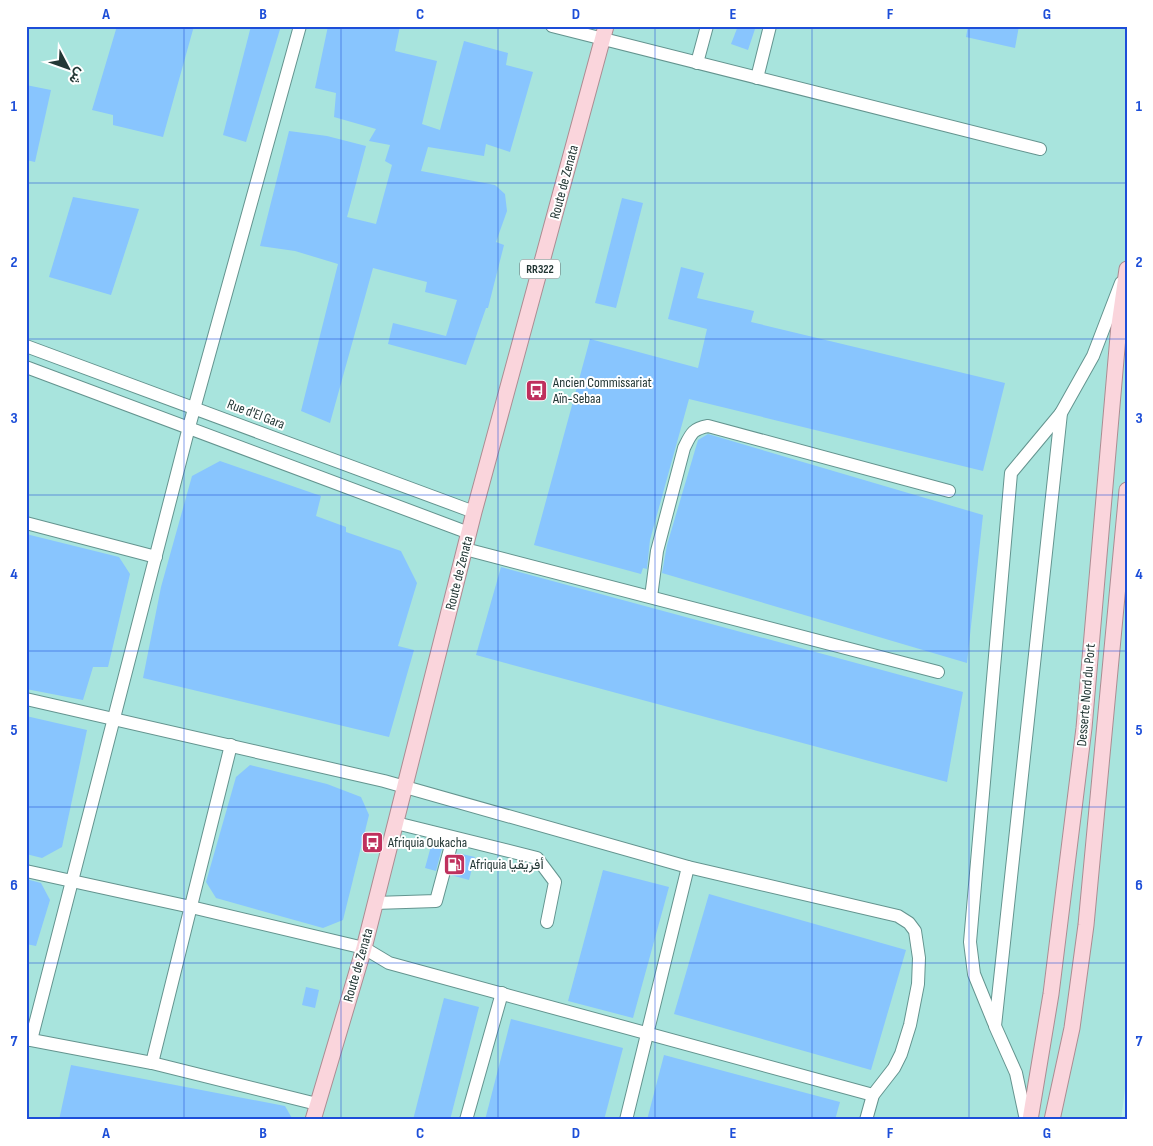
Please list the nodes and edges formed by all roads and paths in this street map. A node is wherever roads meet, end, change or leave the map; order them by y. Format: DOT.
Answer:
graph roads {
  1 [pos="300,26"];
  2 [pos="552,26"];
  3 [pos="707,26"];
  4 [pos="770,26"];
  5 [pos="604,33"];
  6 [pos="697,64"];
  7 [pos="757,78"];
  8 [pos="1040,148"];
  9 [pos="1127,269"];
  10 [pos="26,346"];
  11 [pos="26,367"];
  12 [pos="195,407"];
  13 [pos="1061,413"];
  14 [pos="189,428"];
  15 [pos="1127,490"];
  16 [pos="949,491"];
  17 [pos="474,512"];
  18 [pos="26,523"];
  19 [pos="469,533"];
  20 [pos="465,549"];
  21 [pos="156,557"];
  22 [pos="651,597"];
  23 [pos="938,672"];
  24 [pos="26,699"];
  25 [pos="115,718"];
  26 [pos="231,746"];
  27 [pos="406,787"];
  28 [pos="396,823"];
  29 [pos="453,838"];
  30 [pos="688,867"];
  31 [pos="26,871"];
  32 [pos="71,881"];
  33 [pos="375,903"];
  34 [pos="191,907"];
  35 [pos="548,922"];
  36 [pos="364,948"];
  37 [pos="502,993"];
  38 [pos="995,1026"];
  39 [pos="646,1032"];
  40 [pos="29,1039"];
  41 [pos="152,1063"];
  42 [pos="873,1095"];
  43 [pos="317,1104"];
  44 [pos="313,1120"];
  45 [pos="466,1120"];
  46 [pos="626,1120"];
  47 [pos="866,1120"];
  48 [pos="1026,1120"];
  49 [pos="1030,1120"];
  50 [pos="1052,1120"];
  1 -- 12 [label="street"];
  2 -- 5 [label="street"];
  3 -- 6 [label="street"];
  4 -- 7 [label="street"];
  5 -- 6 [label="street"];
  5 -- 17 [label="main road, Route de Zenata / RR322"];
  6 -- 7 [label="street"];
  7 -- 8 [label="street"];
  9 -- 13 [label="street"];
  9 -- 49 [label="main road, Desserte Nord du Port"];
  10 -- 12 [label="street, Rue d'El Gara"];
  11 -- 14 [label="street"];
  12 -- 14 [label="street"];
  12 -- 17 [label="street, Rue d'El Gara"];
  13 -- 38 [label="street"];
  13 -- 38 [label="street"];
  14 -- 19 [label="street"];
  14 -- 21 [label="street"];
  15 -- 50 [label="main road, Desserte Nord du Port"];
  16 -- 22 [label="street"];
  17 -- 19 [label="main road, Route de Zenata / RR322"];
  18 -- 21 [label="street"];
  19 -- 20 [label="main road, Route de Zenata / RR322"];
  20 -- 22 [label="street"];
  20 -- 27 [label="main road, Route de Zenata / RR322"];
  21 -- 25 [label="street"];
  22 -- 23 [label="street"];
  24 -- 25 [label="street"];
  25 -- 26 [label="street"];
  25 -- 32 [label="street"];
  26 -- 27 [label="street"];
  26 -- 34 [label="street"];
  27 -- 28 [label="main road, Route de Zenata / RR322"];
  27 -- 30 [label="street"];
  28 -- 29 [label="street"];
  28 -- 33 [label="main road, Route de Zenata / RR322"];
  29 -- 33 [label="street"];
  29 -- 35 [label="street"];
  30 -- 39 [label="street"];
  30 -- 42 [label="street"];
  31 -- 32 [label="street"];
  32 -- 34 [label="street"];
  32 -- 40 [label="street"];
  33 -- 36 [label="main road, Route de Zenata / RR322"];
  34 -- 36 [label="street"];
  34 -- 41 [label="street"];
  36 -- 37 [label="street"];
  36 -- 43 [label="main road, Route de Zenata / RR322"];
  37 -- 39 [label="street"];
  37 -- 45 [label="street"];
  38 -- 48 [label="street"];
  39 -- 42 [label="street"];
  39 -- 46 [label="street"];
  40 -- 41 [label="street"];
  41 -- 43 [label="street"];
  42 -- 47 [label="street"];
  43 -- 44 [label="main road, Route de Zenata / RR322"];
}
